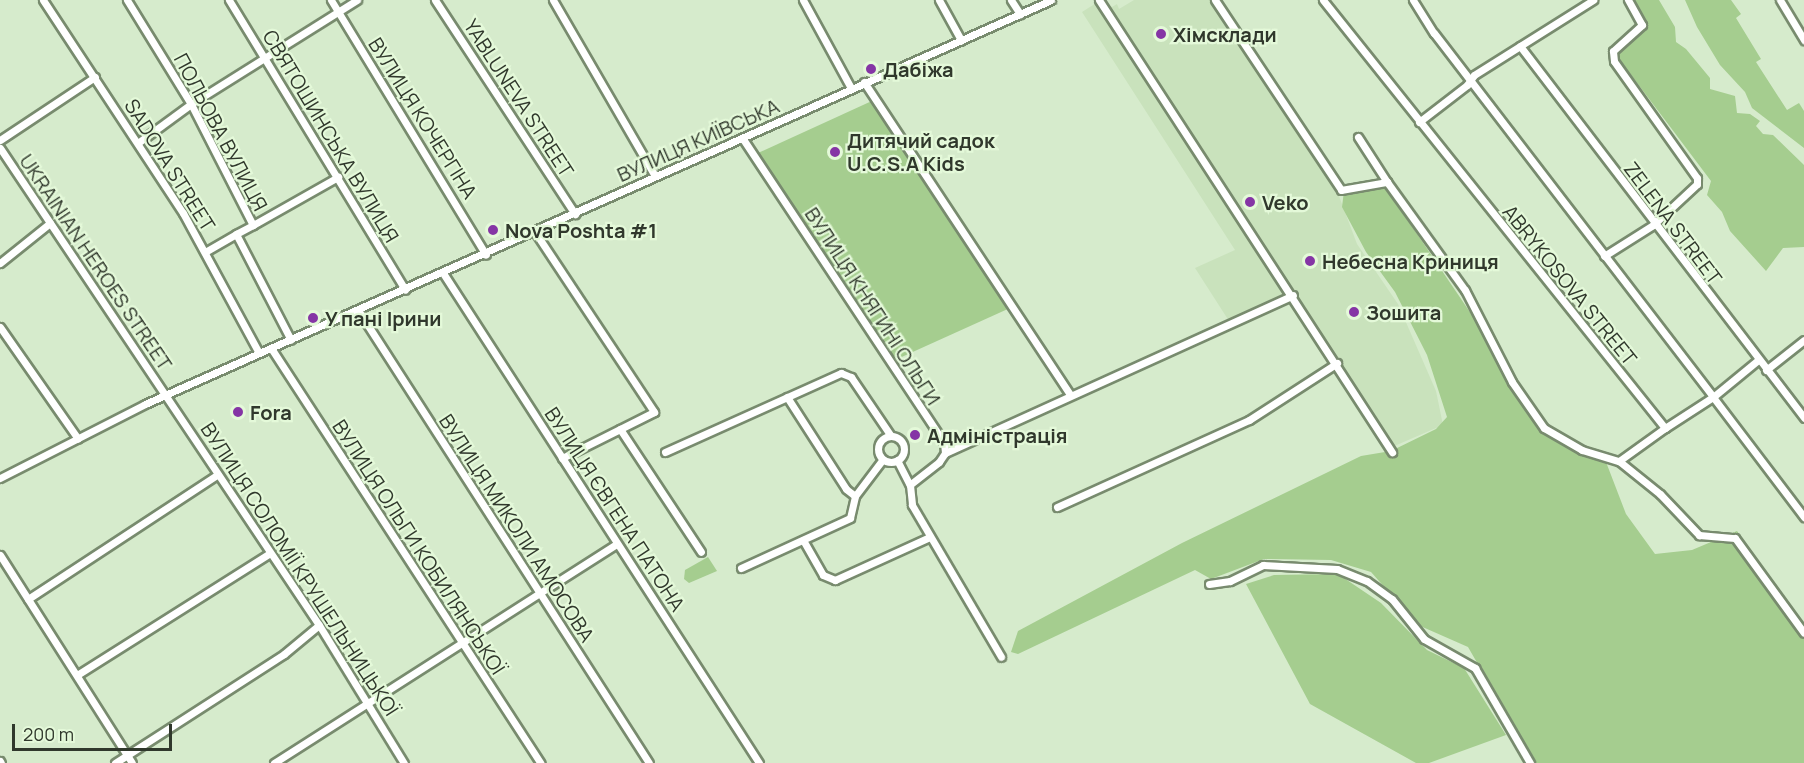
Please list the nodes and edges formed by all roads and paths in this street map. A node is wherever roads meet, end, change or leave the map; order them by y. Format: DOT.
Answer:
graph roads {
  1 [pos="43,0"];
  2 [pos="126,0"];
  3 [pos="229,0"];
  4 [pos="332,0"];
  5 [pos="357,0"];
  6 [pos="435,0"];
  7 [pos="553,0"];
  8 [pos="803,0"];
  9 [pos="939,0"];
  10 [pos="1011,0"];
  11 [pos="1052,0"];
  12 [pos="1099,0"];
  13 [pos="1215,0"];
  14 [pos="1323,0"];
  15 [pos="1413,0"];
  16 [pos="1593,0"];
  17 [pos="1628,0"];
  18 [pos="1780,0"];
  19 [pos="339,13"];
  20 [pos="1020,14"];
  21 [pos="962,40"];
  22 [pos="1804,40"];
  23 [pos="1520,46"];
  24 [pos="265,58"];
  25 [pos="95,77"];
  26 [pos="1470,80"];
  27 [pos="864,82"];
  28 [pos="851,88"];
  29 [pos="191,104"];
  30 [pos="1419,122"];
  31 [pos="1358,137"];
  32 [pos="743,139"];
  33 [pos="0,140"];
  34 [pos="139,142"];
  35 [pos="0,148"];
  36 [pos="655,176"];
  37 [pos="338,177"];
  38 [pos="1387,182"];
  39 [pos="575,214"];
  40 [pos="50,223"];
  41 [pos="253,225"];
  42 [pos="1653,225"];
  43 [pos="536,232"];
  44 [pos="236,234"];
  45 [pos="205,252"];
  46 [pos="486,255"];
  47 [pos="1604,256"];
  48 [pos="0,263"];
  49 [pos="443,273"];
  50 [pos="405,290"];
  51 [pos="1293,295"];
  52 [pos="358,310"];
  53 [pos="0,327"];
  54 [pos="291,339"];
  55 [pos="1804,340"];
  56 [pos="271,348"];
  57 [pos="260,353"];
  58 [pos="1758,360"];
  59 [pos="1337,363"];
  60 [pos="1766,370"];
  61 [pos="1070,394"];
  62 [pos="165,395"];
  63 [pos="787,397"];
  64 [pos="1713,398"];
  65 [pos="1804,418"];
  66 [pos="1665,428"];
  67 [pos="620,429"];
  68 [pos="891,436"];
  69 [pos="78,439"];
  70 [pos="665,452"];
  71 [pos="1392,452"];
  72 [pos="945,453"];
  73 [pos="562,458"];
  74 [pos="883,459"];
  75 [pos="897,460"];
  76 [pos="1619,461"];
  77 [pos="0,468"];
  78 [pos="218,474"];
  79 [pos="2,477"];
  80 [pos="910,485"];
  81 [pos="855,495"];
  82 [pos="1057,507"];
  83 [pos="1804,517"];
  84 [pos="930,537"];
  85 [pos="803,540"];
  86 [pos="617,544"];
  87 [pos="701,552"];
  88 [pos="270,553"];
  89 [pos="0,555"];
  90 [pos="741,568"];
  91 [pos="1209,584"];
  92 [pos="539,592"];
  93 [pos="28,599"];
  94 [pos="319,625"];
  95 [pos="1804,633"];
  96 [pos="461,644"];
  97 [pos="1001,657"];
  98 [pos="77,675"];
  99 [pos="368,704"];
  100 [pos="127,755"];
  101 [pos="115,763"];
  102 [pos="132,763"];
  103 [pos="274,763"];
  104 [pos="404,763"];
  105 [pos="541,763"];
  106 [pos="649,763"];
  107 [pos="759,763"];
  108 [pos="1530,763"];
  1 -- 25 [label="street, SADOVA STREET"];
  2 -- 29 [label="street, ПОЛЬОВА ВУЛИЦЯ"];
  3 -- 24 [label="street, СВЯТОШИНСЬКА ВУЛИЦЯ"];
  4 -- 19 [label="street, ВУЛИЦЯ КОЧЕРГІНА"];
  5 -- 19 [label="street"];
  6 -- 39 [label="street, YABLUNEVA STREET"];
  7 -- 36 [label="street"];
  8 -- 28 [label="street"];
  9 -- 21 [label="street"];
  10 -- 20 [label="street"];
  11 -- 20 [label="street, ВУЛИЦЯ КИЇВСЬКА"];
  12 -- 51 [label="street"];
  13 -- 38 [label="street"];
  14 -- 30 [label="street, ABRYKOSOVA STREET"];
  15 -- 26 [label="street"];
  16 -- 23 [label="street"];
  17 -- 42 [label="street"];
  18 -- 22 [label="street"];
  19 -- 24 [label="street"];
  19 -- 46 [label="street, ВУЛИЦЯ КОЧЕРГІНА"];
  20 -- 21 [label="street, ВУЛИЦЯ КИЇВСЬКА"];
  21 -- 27 [label="street, ВУЛИЦЯ КИЇВСЬКА"];
  23 -- 26 [label="street"];
  23 -- 42 [label="street, ZELENA STREET"];
  24 -- 29 [label="street"];
  24 -- 37 [label="street, СВЯТОШИНСЬКА ВУЛИЦЯ"];
  25 -- 33 [label="street"];
  25 -- 34 [label="street, SADOVA STREET"];
  26 -- 30 [label="street"];
  26 -- 47 [label="street"];
  27 -- 28 [label="street, ВУЛИЦЯ КИЇВСЬКА"];
  27 -- 61 [label="street"];
  28 -- 32 [label="street, ВУЛИЦЯ КИЇВСЬКА"];
  29 -- 34 [label="street"];
  29 -- 41 [label="street, ПОЛЬОВА ВУЛИЦЯ"];
  30 -- 66 [label="street, ABRYKOSOVA STREET"];
  31 -- 38 [label="street"];
  32 -- 36 [label="street, ВУЛИЦЯ КИЇВСЬКА"];
  32 -- 72 [label="street, ВУЛИЦЯ КНЯГИНІ ОЛЬГИ"];
  34 -- 45 [label="street, SADOVA STREET"];
  35 -- 40 [label="street, UKRAINIAN HEROES STREET"];
  36 -- 39 [label="street, ВУЛИЦЯ КИЇВСЬКА"];
  37 -- 41 [label="street"];
  37 -- 50 [label="street, СВЯТОШИНСЬКА ВУЛИЦЯ"];
  38 -- 76 [label="street"];
  39 -- 43 [label="street, ВУЛИЦЯ КИЇВСЬКА"];
  40 -- 48 [label="street"];
  40 -- 62 [label="street, UKRAINIAN HEROES STREET"];
  41 -- 44 [label="street, ПОЛЬОВА ВУЛИЦЯ"];
  42 -- 47 [label="street"];
  42 -- 58 [label="street, ZELENA STREET"];
  43 -- 46 [label="street, ВУЛИЦЯ КИЇВСЬКА"];
  43 -- 67 [label="street"];
  44 -- 45 [label="street"];
  44 -- 54 [label="street, ПОЛЬОВА ВУЛИЦЯ"];
  45 -- 57 [label="street, SADOVA STREET"];
  46 -- 49 [label="street, ВУЛИЦЯ КИЇВСЬКА"];
  47 -- 64 [label="street"];
  49 -- 50 [label="street, ВУЛИЦЯ КИЇВСЬКА"];
  49 -- 73 [label="street, ВУЛИЦЯ ЄВГЕНА ПАТОНА"];
  50 -- 52 [label="street, ВУЛИЦЯ КИЇВСЬКА"];
  51 -- 59 [label="street"];
  51 -- 61 [label="street"];
  52 -- 54 [label="street, ВУЛИЦЯ КИЇВСЬКА"];
  52 -- 92 [label="street, ВУЛИЦЯ МИКОЛИ АМОСОВА"];
  53 -- 69 [label="street"];
  54 -- 56 [label="street, ВУЛИЦЯ КИЇВСЬКА"];
  55 -- 60 [label="street"];
  56 -- 57 [label="street, ВУЛИЦЯ КИЇВСЬКА"];
  56 -- 96 [label="street, ВУЛИЦЯ ОЛЬГИ КОБИЛЯНСЬКОЇ"];
  57 -- 62 [label="street, ВУЛИЦЯ КИЇВСЬКА"];
  58 -- 60 [label="street, ZELENA STREET"];
  58 -- 64 [label="street"];
  59 -- 71 [label="street"];
  59 -- 82 [label="street"];
  60 -- 65 [label="street, ZELENA STREET"];
  61 -- 72 [label="street"];
  62 -- 69 [label="street, ВУЛИЦЯ КИЇВСЬКА"];
  62 -- 78 [label="street, ВУЛИЦЯ СОЛОМІЇ КРУШЕЛЬНИЦЬКОЇ"];
  63 -- 68 [label="street"];
  63 -- 70 [label="street"];
  63 -- 81 [label="street"];
  64 -- 66 [label="street"];
  64 -- 83 [label="street"];
  66 -- 76 [label="street"];
  67 -- 73 [label="street"];
  67 -- 87 [label="street"];
  68 -- 74 [label="street"];
  68 -- 75 [label="street"];
  69 -- 79 [label="street, ВУЛИЦЯ КИЇВСЬКА"];
  72 -- 80 [label="street"];
  73 -- 86 [label="street, ВУЛИЦЯ ЄВГЕНА ПАТОНА"];
  74 -- 75 [label="street"];
  74 -- 81 [label="street"];
  75 -- 80 [label="street"];
  76 -- 95 [label="street"];
  77 -- 79 [label="street"];
  78 -- 88 [label="street, ВУЛИЦЯ СОЛОМІЇ КРУШЕЛЬНИЦЬКОЇ"];
  78 -- 93 [label="street"];
  80 -- 84 [label="street"];
  81 -- 85 [label="street"];
  84 -- 85 [label="street"];
  84 -- 97 [label="street"];
  85 -- 90 [label="street"];
  86 -- 92 [label="street"];
  86 -- 107 [label="street, ВУЛИЦЯ ЄВГЕНА ПАТОНА"];
  88 -- 94 [label="street, ВУЛИЦЯ СОЛОМІЇ КРУШЕЛЬНИЦЬКОЇ"];
  88 -- 98 [label="street"];
  89 -- 93 [label="street"];
  91 -- 108 [label="street"];
  92 -- 96 [label="street"];
  92 -- 106 [label="street, ВУЛИЦЯ МИКОЛИ АМОСОВА"];
  93 -- 98 [label="street"];
  94 -- 99 [label="street, ВУЛИЦЯ СОЛОМІЇ КРУШЕЛЬНИЦЬКОЇ"];
  94 -- 100 [label="street"];
  96 -- 99 [label="street"];
  96 -- 105 [label="street, ВУЛИЦЯ ОЛЬГИ КОБИЛЯНСЬКОЇ"];
  98 -- 100 [label="street"];
  99 -- 103 [label="street"];
  99 -- 104 [label="street, ВУЛИЦЯ СОЛОМІЇ КРУШЕЛЬНИЦЬКОЇ"];
  100 -- 101 [label="street"];
  100 -- 102 [label="street"];
}
